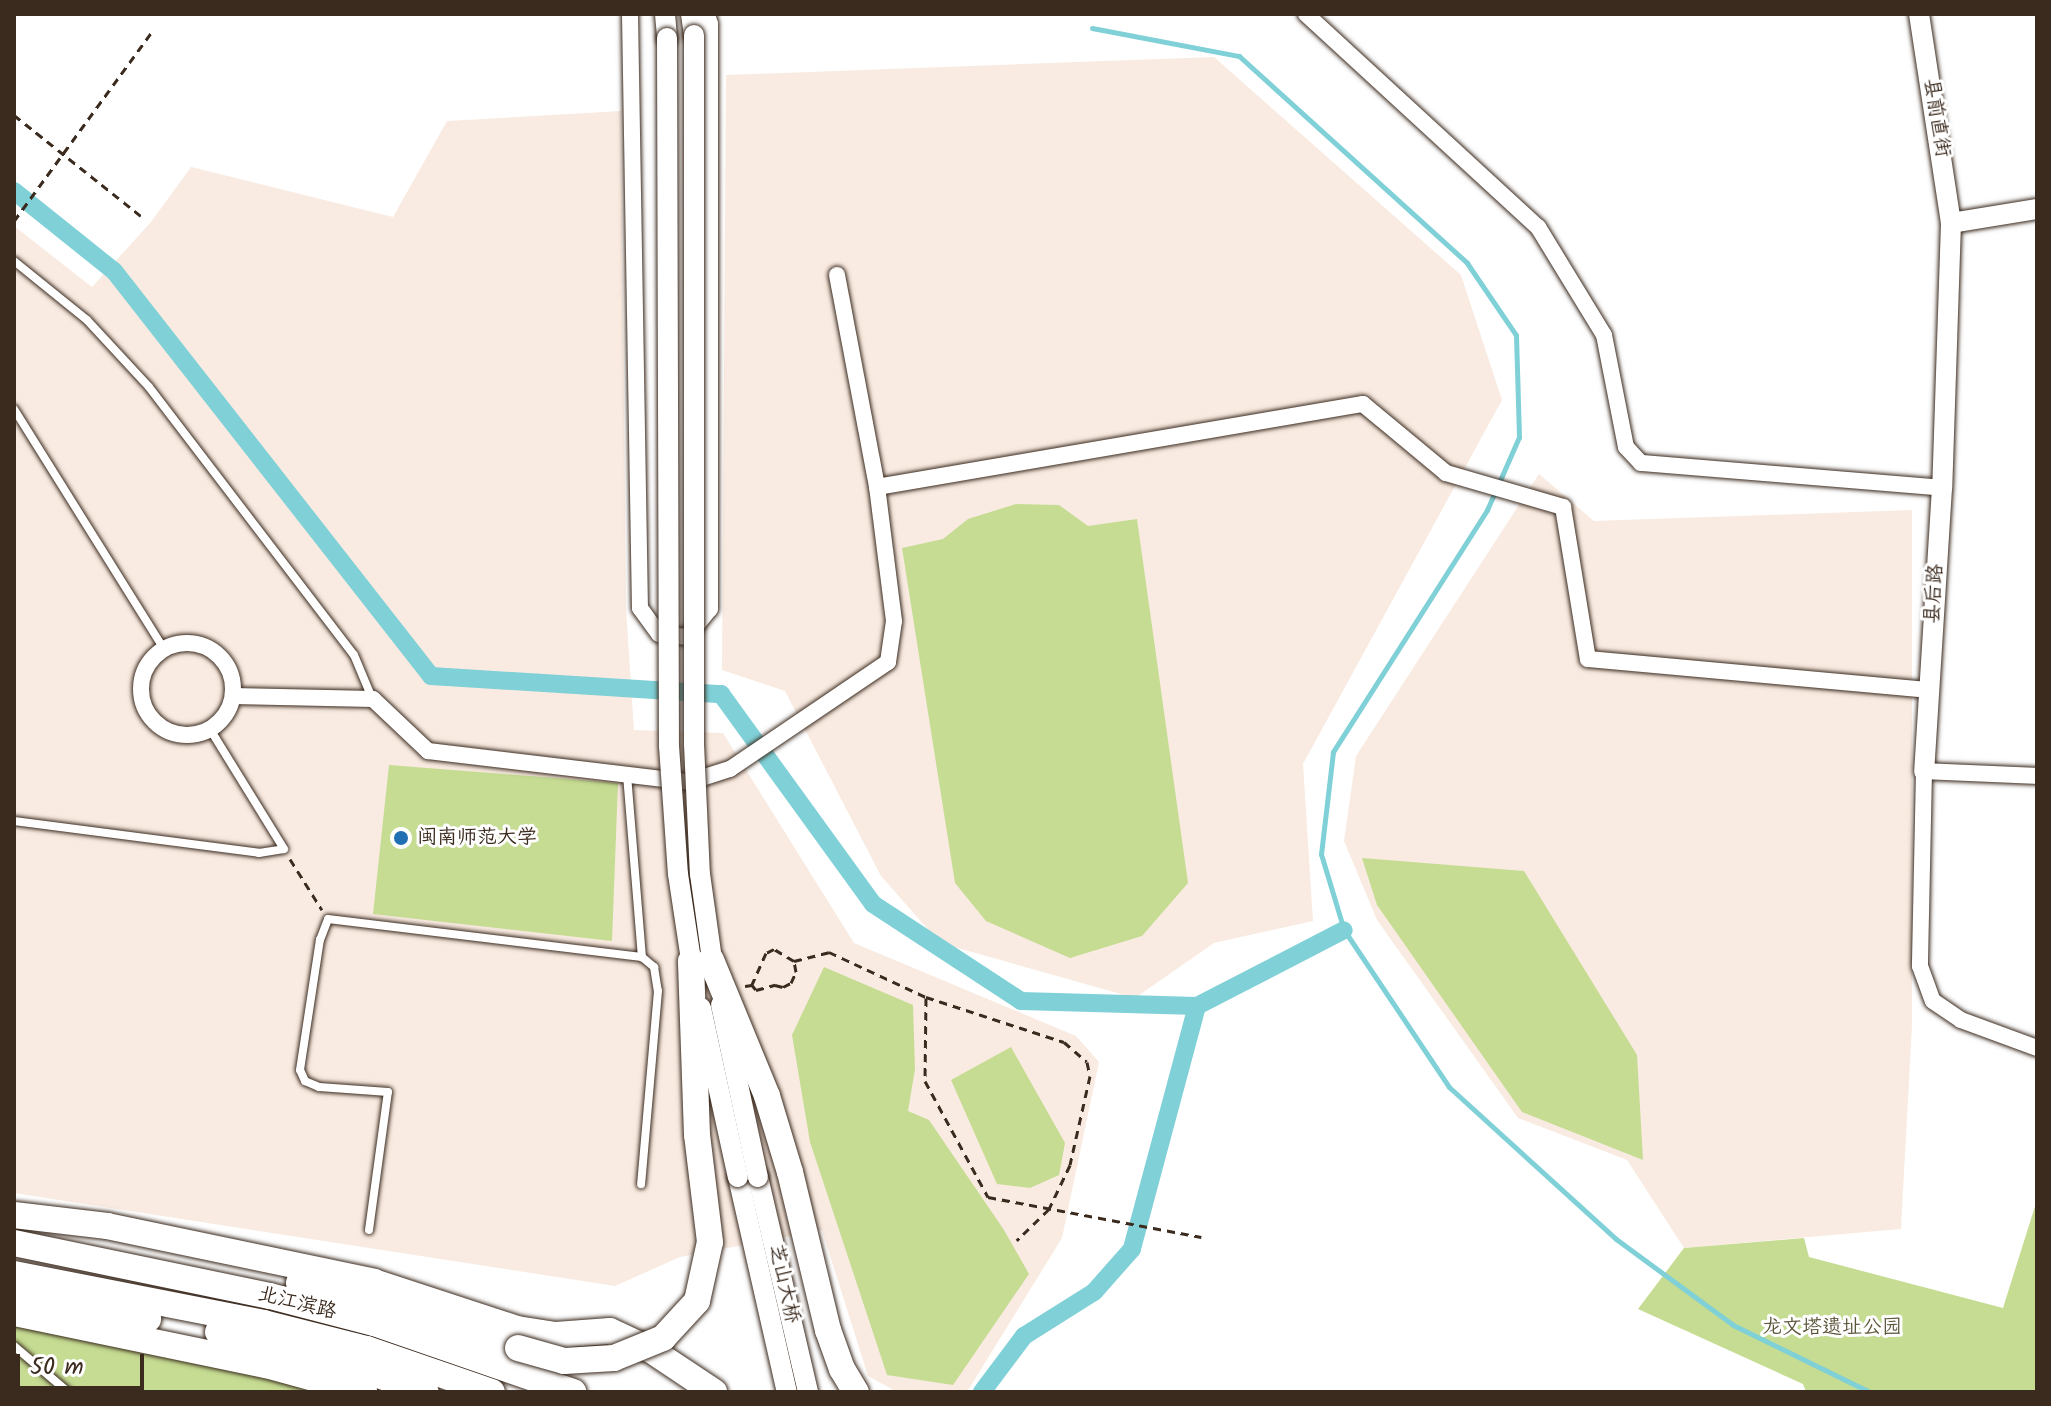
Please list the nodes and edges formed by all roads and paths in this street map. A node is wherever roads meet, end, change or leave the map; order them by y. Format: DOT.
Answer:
graph roads {
  1 [pos="630,14"];
  2 [pos="665,14"];
  3 [pos="691,14"];
  4 [pos="707,14"];
  5 [pos="1306,14"];
  6 [pos="1919,14"];
  7 [pos="151,33"];
  8 [pos="14,115"];
  9 [pos="64,151"];
  10 [pos="2037,209"];
  11 [pos="141,216"];
  12 [pos="15,220"];
  13 [pos="1951,223"];
  14 [pos="14,261"];
  15 [pos="837,275"];
  16 [pos="14,409"];
  17 [pos="877,487"];
  18 [pos="1942,488"];
  19 [pos="164,649"];
  20 [pos="1928,690"];
  21 [pos="233,696"];
  22 [pos="373,699"];
  23 [pos="210,729"];
  24 [pos="1924,771"];
  25 [pos="627,775"];
  26 [pos="2037,776"];
  27 [pos="14,821"];
  28 [pos="284,849"];
  29 [pos="328,919"];
  30 [pos="642,957"];
  31 [pos="701,961"];
  32 [pos="794,961"];
  33 [pos="926,997"];
  34 [pos="2037,1048"];
  35 [pos="748,1177"];
  36 [pos="641,1184"];
  37 [pos="1049,1209"];
  38 [pos="14,1215"];
  39 [pos="14,1230"];
  40 [pos="369,1230"];
  41 [pos="1201,1237"];
  42 [pos="1017,1240"];
  43 [pos="14,1243"];
  44 [pos="14,1274"];
  45 [pos="14,1291"];
  46 [pos="14,1313"];
  47 [pos="14,1346"];
  48 [pos="367,1382"];
  49 [pos="68,1392"];
  50 [pos="426,1392"];
  51 [pos="492,1392"];
  52 [pos="573,1392"];
  53 [pos="714,1392"];
  54 [pos="787,1392"];
  55 [pos="808,1392"];
  56 [pos="856,1392"];
  1 -- 4 [label="street"];
  2 -- 31 [label="street, bridge"];
  3 -- 31 [label="street, bridge"];
  5 -- 18 [label="street"];
  6 -- 13 [label="street, 县前直街"];
  7 -- 9 [label="path"];
  8 -- 9 [label="path"];
  9 -- 11 [label="path"];
  9 -- 12 [label="path"];
  10 -- 13 [label="street"];
  13 -- 18 [label="street, 县后路"];
  14 -- 22 [label="lane"];
  15 -- 17 [label="street"];
  16 -- 19 [label="lane"];
  17 -- 20 [label="street"];
  17 -- 25 [label="street"];
  18 -- 20 [label="street, 县后路"];
  19 -- 21 [label="street"];
  19 -- 23 [label="street"];
  20 -- 24 [label="street, 县后路"];
  21 -- 22 [label="street"];
  21 -- 23 [label="street"];
  22 -- 25 [label="street"];
  23 -- 28 [label="lane"];
  24 -- 26 [label="street"];
  24 -- 34 [label="street, 县后路"];
  25 -- 30 [label="lane"];
  27 -- 28 [label="lane"];
  28 -- 29 [label="path"];
  29 -- 30 [label="lane"];
  29 -- 40 [label="lane"];
  30 -- 36 [label="lane"];
  31 -- 35 [label="street, bridge"];
  31 -- 39 [label="main road, bridge"];
  31 -- 56 [label="main road, bridge"];
  32 -- 32 [label="path"];
  32 -- 33 [label="path"];
  33 -- 37 [label="path"];
  33 -- 37 [label="path"];
  35 -- 54 [label="street"];
  35 -- 55 [label="street, 芝山大桥"];
  37 -- 41 [label="path"];
  37 -- 42 [label="path"];
  38 -- 53 [label="main road"];
  43 -- 52 [label="main road, 北江滨路"];
  44 -- 51 [label="main road, 北江滨路"];
  45 -- 48 [label="main road"];
  46 -- 48 [label="main road"];
  47 -- 49 [label="lane"];
  48 -- 50 [label="main road"];
}
